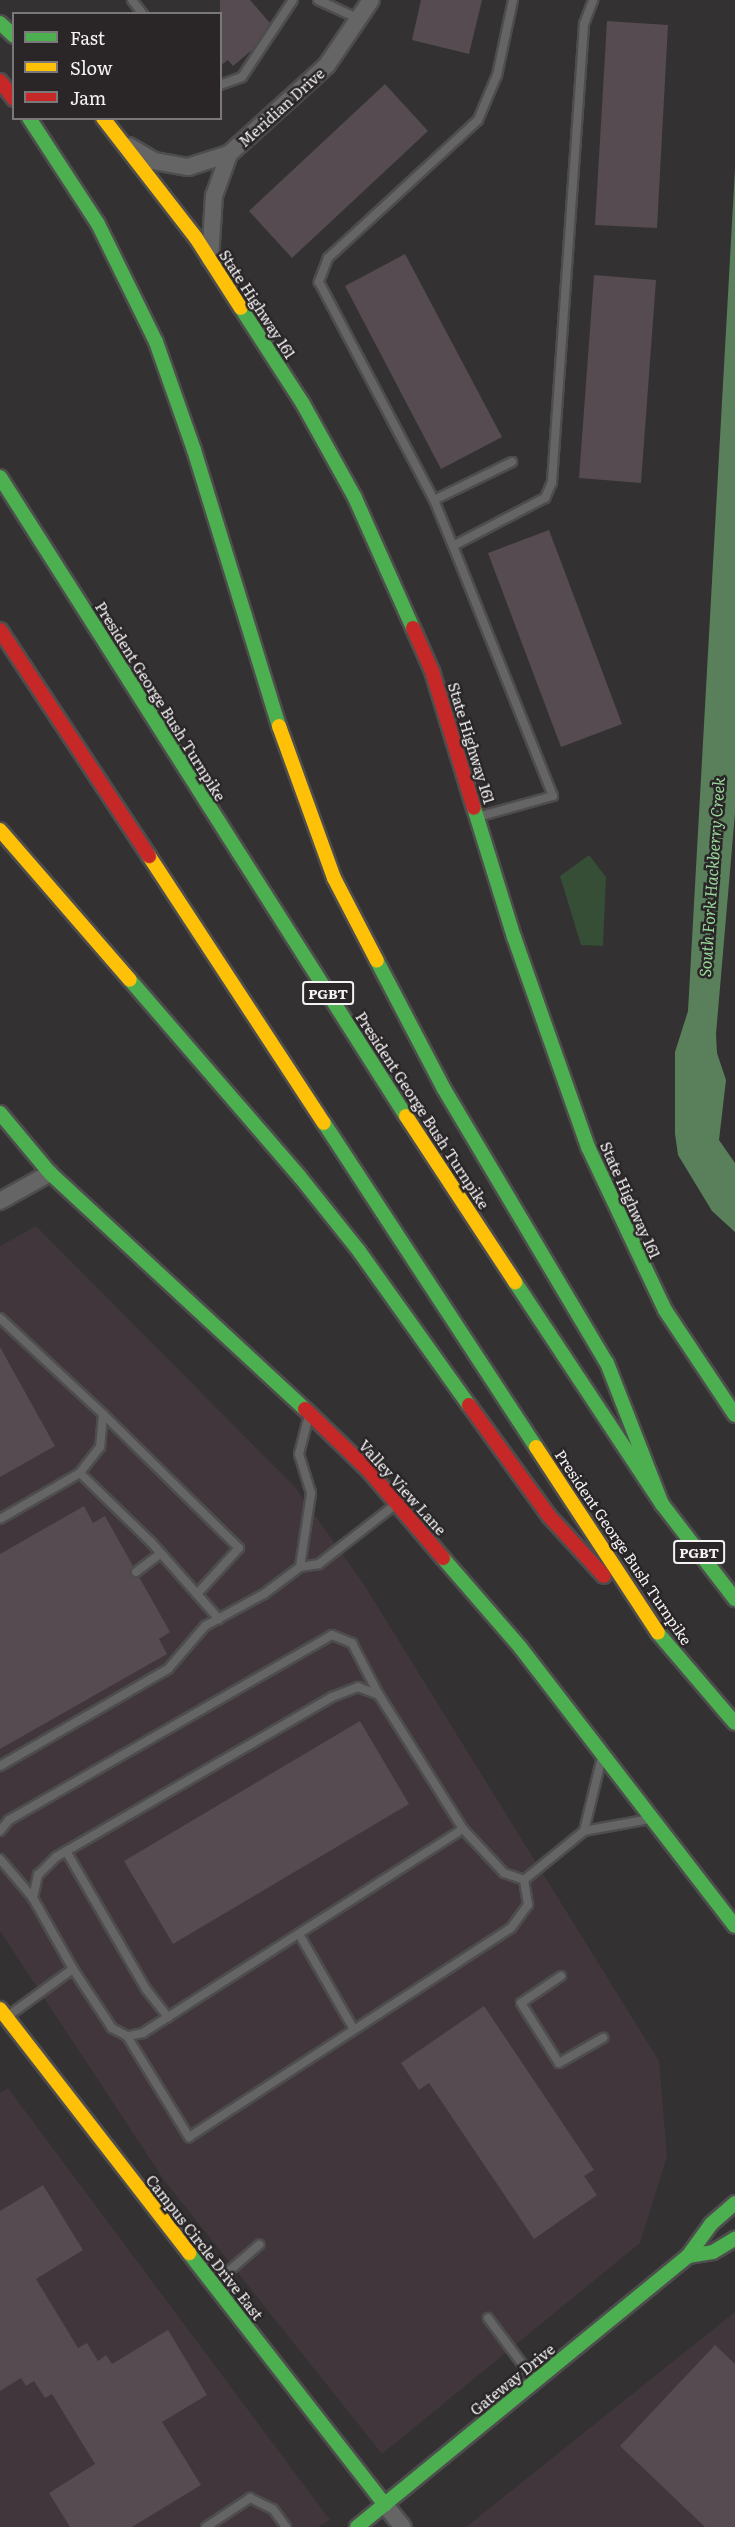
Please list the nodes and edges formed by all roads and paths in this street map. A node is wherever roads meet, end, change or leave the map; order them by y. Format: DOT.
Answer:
graph roads {
  1 [pos="132,0"];
  2 [pos="292,0"];
  3 [pos="318,0"];
  4 [pos="371,0"];
  5 [pos="513,0"];
  6 [pos="593,0"];
  7 [pos="141,12"];
  8 [pos="359,19"];
  9 [pos="0,23"];
  10 [pos="12,34"];
  11 [pos="0,81"];
  12 [pos="222,84"];
  13 [pos="12,96"];
  14 [pos="30,120"];
  15 [pos="105,120"];
  16 [pos="122,141"];
  17 [pos="230,154"];
  18 [pos="210,259"];
  19 [pos="512,462"];
  20 [pos="0,477"];
  21 [pos="434,500"];
  22 [pos="453,546"];
  23 [pos="0,630"];
  24 [pos="478,817"];
  25 [pos="0,830"];
  26 [pos="0,1113"];
  27 [pos="50,1173"];
  28 [pos="0,1201"];
  29 [pos="0,1318"];
  30 [pos="103,1414"];
  31 [pos="309,1414"];
  32 [pos="735,1415"];
  33 [pos="80,1473"];
  34 [pos="397,1503"];
  35 [pos="663,1504"];
  36 [pos="0,1519"];
  37 [pos="161,1553"];
  38 [pos="300,1567"];
  39 [pos="136,1572"];
  40 [pos="197,1594"];
  41 [pos="735,1599"];
  42 [pos="219,1619"];
  43 [pos="663,1640"];
  44 [pos="379,1695"];
  45 [pos="735,1723"];
  46 [pos="602,1754"];
  47 [pos="0,1766"];
  48 [pos="653,1819"];
  49 [pos="463,1829"];
  50 [pos="0,1831"];
  51 [pos="584,1831"];
  52 [pos="66,1851"];
  53 [pos="0,1859"];
  54 [pos="524,1881"];
  55 [pos="33,1898"];
  56 [pos="735,1926"];
  57 [pos="299,1934"];
  58 [pos="73,1969"];
  59 [pos="561,1976"];
  60 [pos="2,2016"];
  61 [pos="168,2017"];
  62 [pos="353,2028"];
  63 [pos="127,2036"];
  64 [pos="603,2038"];
  65 [pos="735,2203"];
  66 [pos="735,2239"];
  67 [pos="259,2245"];
  68 [pos="688,2256"];
  69 [pos="214,2284"];
  70 [pos="488,2318"];
  71 [pos="536,2381"];
  72 [pos="386,2505"];
  73 [pos="206,2527"];
  74 [pos="286,2527"];
  75 [pos="357,2527"];
  76 [pos="404,2527"];
  1 -- 7 [label="lane"];
  2 -- 12 [label="lane"];
  3 -- 8 [label="lane"];
  4 -- 8 [label="street, Meridian Drive"];
  5 -- 21 [label="lane"];
  6 -- 22 [label="lane"];
  8 -- 17 [label="street, Meridian Drive"];
  9 -- 10 [label="main road"];
  11 -- 13 [label="main road"];
  14 -- 35 [label="main road"];
  15 -- 16 [label="main road, State Highway 161"];
  16 -- 17 [label="street, Meridian Drive"];
  16 -- 18 [label="main road, State Highway 161"];
  17 -- 18 [label="street, Meridian Drive"];
  18 -- 24 [label="main road, State Highway 161"];
  19 -- 21 [label="lane"];
  20 -- 35 [label="main road, President George Bush Turnpike / PGBT"];
  21 -- 22 [label="lane"];
  22 -- 24 [label="lane"];
  23 -- 43 [label="main road, President George Bush Turnpike"];
  24 -- 32 [label="main road, State Highway 161"];
  25 -- 43 [label="main road"];
  26 -- 27 [label="main road, Valley View Lane"];
  27 -- 28 [label="street"];
  27 -- 31 [label="main road, Valley View Lane"];
  29 -- 30 [label="lane"];
  30 -- 33 [label="lane"];
  30 -- 40 [label="lane"];
  31 -- 34 [label="main road, Valley View Lane"];
  31 -- 38 [label="lane"];
  33 -- 36 [label="lane"];
  33 -- 37 [label="lane"];
  34 -- 38 [label="lane"];
  34 -- 46 [label="main road, Valley View Lane"];
  35 -- 41 [label="main road, President George Bush Turnpike / PGBT"];
  37 -- 39 [label="lane"];
  37 -- 40 [label="lane"];
  38 -- 42 [label="lane"];
  40 -- 42 [label="lane"];
  42 -- 47 [label="lane"];
  43 -- 45 [label="main road, President George Bush Turnpike"];
  44 -- 49 [label="lane"];
  44 -- 50 [label="lane"];
  44 -- 52 [label="lane"];
  46 -- 48 [label="main road, Valley View Lane"];
  46 -- 51 [label="lane"];
  48 -- 51 [label="lane"];
  48 -- 56 [label="main road, Valley View Lane"];
  49 -- 54 [label="lane"];
  49 -- 57 [label="lane"];
  51 -- 54 [label="lane"];
  52 -- 55 [label="lane"];
  52 -- 61 [label="lane"];
  53 -- 55 [label="lane"];
  54 -- 62 [label="lane"];
  55 -- 58 [label="lane"];
  57 -- 61 [label="lane"];
  57 -- 62 [label="lane"];
  58 -- 60 [label="lane"];
  58 -- 63 [label="lane"];
  59 -- 64 [label="lane"];
  60 -- 69 [label="main road, Campus Circle Drive East"];
  61 -- 63 [label="lane"];
  62 -- 63 [label="lane"];
  65 -- 68 [label="main road, Gateway Drive"];
  66 -- 68 [label="main road, Gateway Drive"];
  67 -- 69 [label="lane"];
  68 -- 71 [label="main road, Gateway Drive"];
  69 -- 72 [label="main road, Campus Circle Drive East"];
  70 -- 71 [label="lane"];
  71 -- 72 [label="main road, Gateway Drive"];
  72 -- 75 [label="main road, Gateway Drive"];
  72 -- 76 [label="street"];
  73 -- 74 [label="lane"];
}
